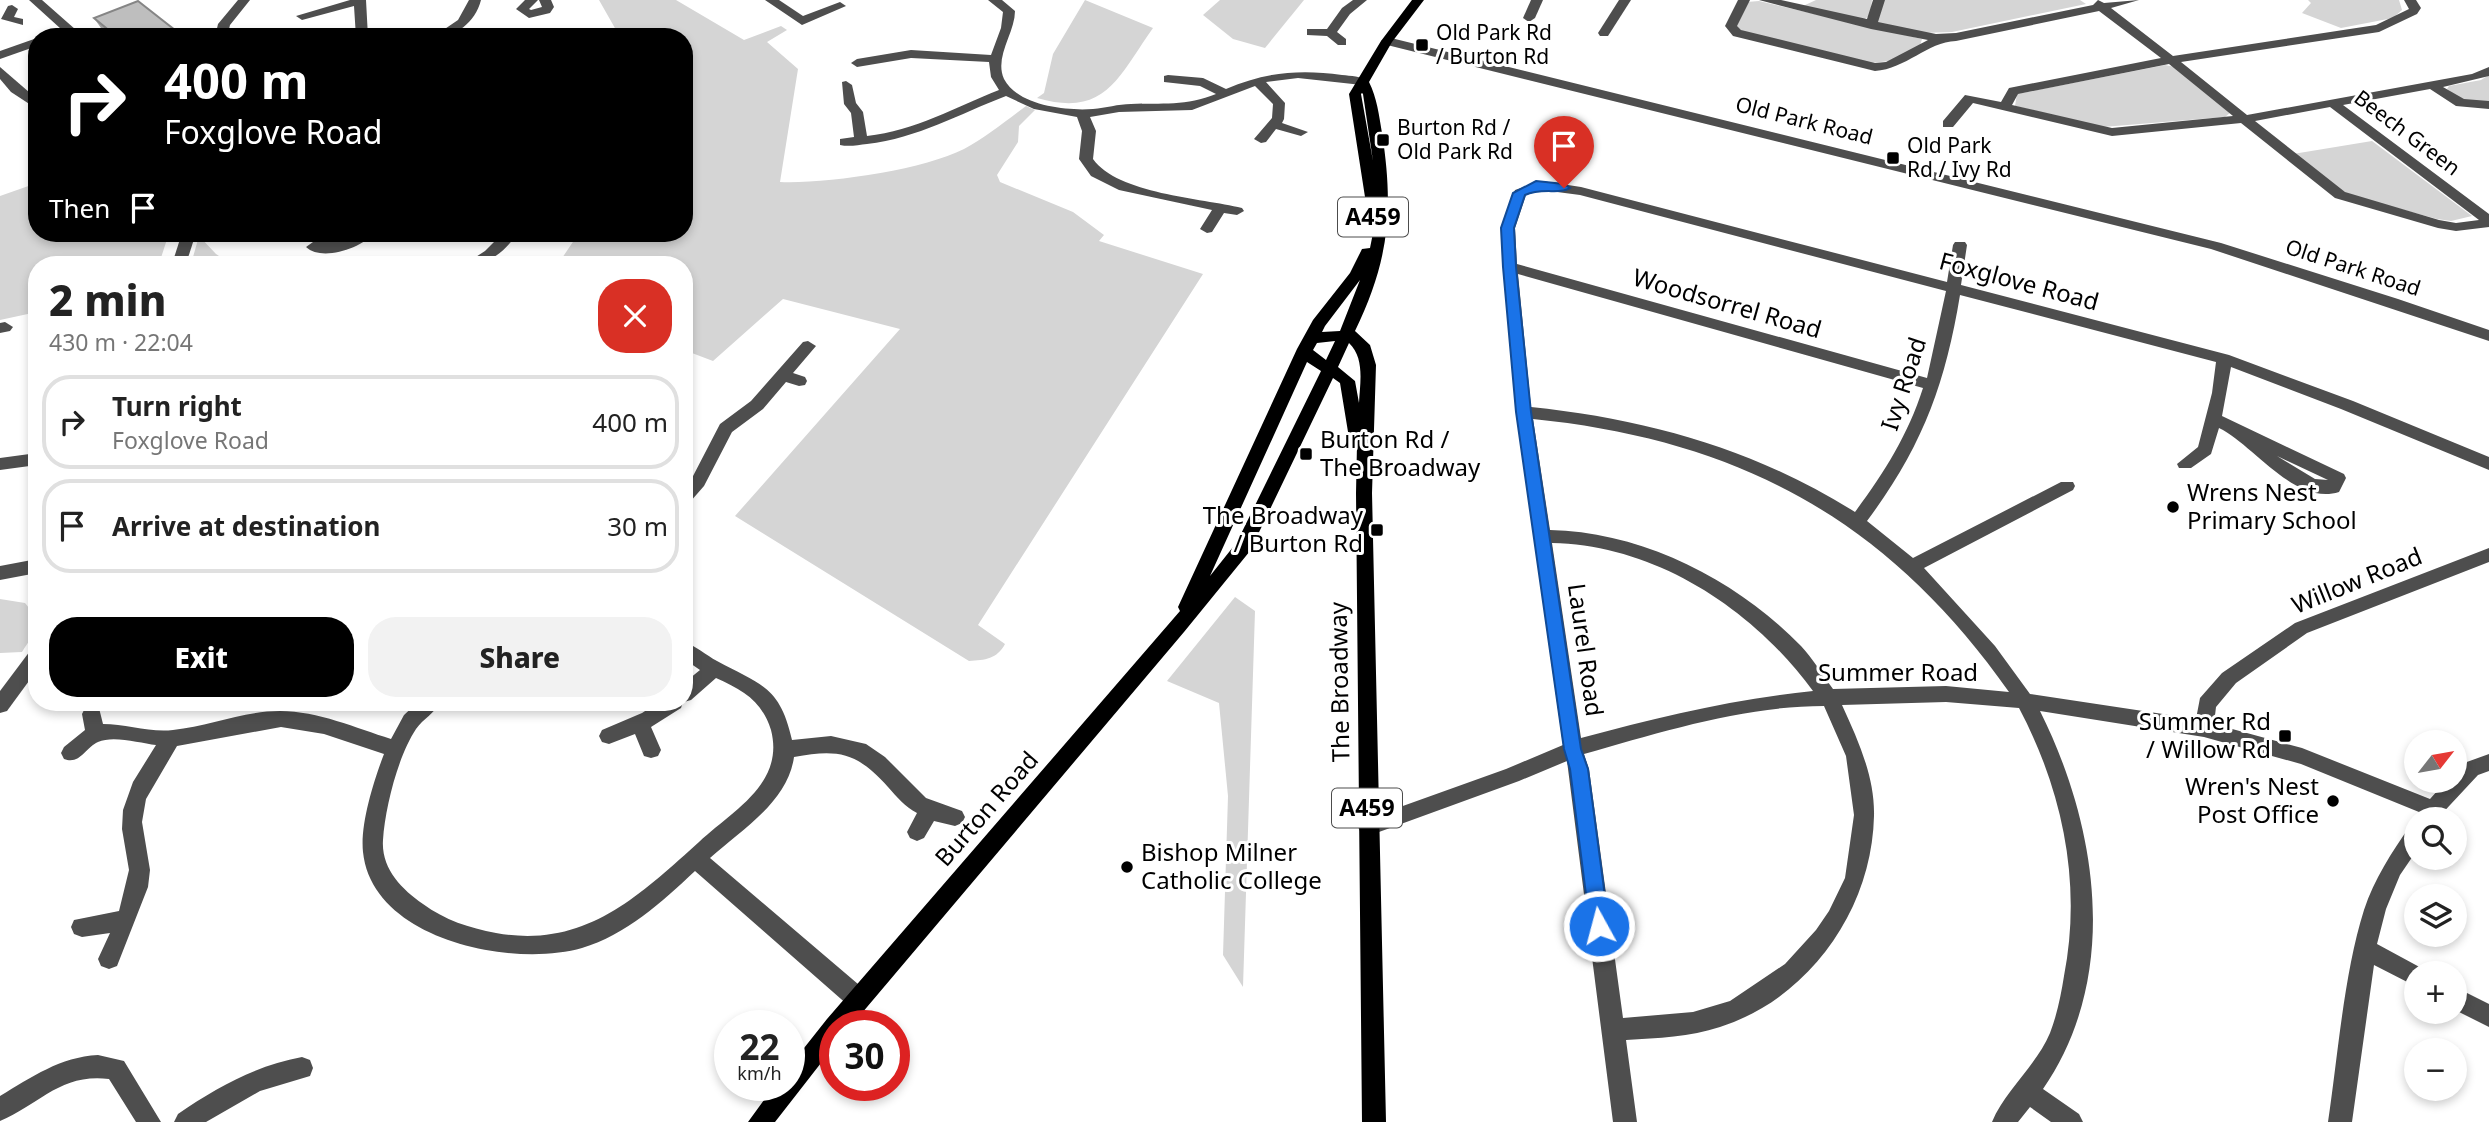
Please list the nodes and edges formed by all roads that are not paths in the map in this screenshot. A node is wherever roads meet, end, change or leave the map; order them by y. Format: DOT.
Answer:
graph roads {
  1 [pos="34,0"];
  2 [pos="244,0"];
  3 [pos="475,0"];
  4 [pos="532,0"];
  5 [pos="545,0"];
  6 [pos="771,0"];
  7 [pos="994,0"];
  8 [pos="1361,0"];
  9 [pos="1418,0"];
  10 [pos="1537,0"];
  11 [pos="1625,0"];
  12 [pos="1744,0"];
  13 [pos="1765,0"];
  14 [pos="1879,0"];
  15 [pos="2133,0"];
  16 [pos="2410,0"];
  17 [pos="360,1"];
  18 [pos="2097,4"];
  19 [pos="840,6"];
  20 [pos="303,17"];
  21 [pos="1529,18"];
  22 [pos="802,21"];
  23 [pos="1871,25"];
  24 [pos="789,27"];
  25 [pos="68,28"];
  26 [pos="223,28"];
  27 [pos="362,28"];
  28 [pos="453,28"];
  29 [pos="1311,33"];
  30 [pos="1330,33"];
  31 [pos="1604,33"];
  32 [pos="1936,38"];
  33 [pos="1387,41"];
  34 [pos="1342,42"];
  35 [pos="28,45"];
  36 [pos="0,55"];
  37 [pos="996,59"];
  38 [pos="2171,60"];
  39 [pos="857,63"];
  40 [pos="0,71"];
  41 [pos="2489,71"];
  42 [pos="1168,79"];
  43 [pos="1257,81"];
  44 [pos="1362,81"];
  45 [pos="2432,85"];
  46 [pos="1008,91"];
  47 [pos="1226,94"];
  48 [pos="28,98"];
  49 [pos="833,100"];
  50 [pos="2334,104"];
  51 [pos="2489,105"];
  52 [pos="2005,107"];
  53 [pos="1082,113"];
  54 [pos="2244,119"];
  55 [pos="1948,124"];
  56 [pos="1274,125"];
  57 [pos="1301,132"];
  58 [pos="1261,139"];
  59 [pos="861,140"];
  60 [pos="845,142"];
  61 [pos="1526,189"];
  62 [pos="1221,207"];
  63 [pos="1237,211"];
  64 [pos="2489,222"];
  65 [pos="1208,229"];
  66 [pos="354,242"];
  67 [pos="502,242"];
  68 [pos="1960,245"];
  69 [pos="313,247"];
  70 [pos="346,247"];
  71 [pos="352,256"];
  72 [pos="486,256"];
  73 [pos="1510,267"];
  74 [pos="1953,288"];
  75 [pos="1346,334"];
  76 [pos="2489,336"];
  77 [pos="1309,344"];
  78 [pos="808,346"];
  79 [pos="2224,359"];
  80 [pos="1328,368"];
  81 [pos="782,375"];
  82 [pos="799,381"];
  83 [pos="1933,385"];
  84 [pos="1315,397"];
  85 [pos="1524,412"];
  86 [pos="2213,419"];
  87 [pos="2232,428"];
  88 [pos="1256,450"];
  89 [pos="28,462"];
  90 [pos="2185,464"];
  91 [pos="2489,464"];
  92 [pos="8,468"];
  93 [pos="2067,486"];
  94 [pos="693,487"];
  95 [pos="1364,493"];
  96 [pos="1857,522"];
  97 [pos="1543,536"];
  98 [pos="2489,555"];
  99 [pos="1911,567"];
  100 [pos="28,568"];
  101 [pos="0,573"];
  102 [pos="1178,627"];
  103 [pos="693,655"];
  104 [pos="28,668"];
  105 [pos="714,669"];
  106 [pos="693,686"];
  107 [pos="1829,697"];
  108 [pos="2024,701"];
  109 [pos="0,705"];
  110 [pos="422,711"];
  111 [pos="659,711"];
  112 [pos="640,723"];
  113 [pos="2204,729"];
  114 [pos="609,736"];
  115 [pos="171,739"];
  116 [pos="396,749"];
  117 [pos="1573,749"];
  118 [pos="651,750"];
  119 [pos="784,750"];
  120 [pos="71,753"];
  121 [pos="2489,762"];
  122 [pos="2417,807"];
  123 [pos="2436,807"];
  124 [pos="929,810"];
  125 [pos="955,817"];
  126 [pos="1368,827"];
  127 [pos="916,832"];
  128 [pos="2404,851"];
  129 [pos="695,858"];
  130 [pos="126,920"];
  131 [pos="82,927"];
  132 [pos="2365,949"];
  133 [pos="109,959"];
  134 [pos="2404,970"];
  135 [pos="858,998"];
  136 [pos="2467,1004"];
  137 [pos="848,1010"];
  138 [pos="2489,1016"];
  139 [pos="1613,1030"];
  140 [pos="819,1046"];
  141 [pos="302,1068"];
  142 [pos="2027,1092"];
  143 [pos="0,1109"];
  144 [pos="149,1122"];
  145 [pos="186,1122"];
  146 [pos="760,1122"];
  147 [pos="1374,1122"];
  148 [pos="1625,1122"];
  149 [pos="2004,1122"];
  150 [pos="2071,1122"];
  151 [pos="2340,1122"];
  1 -- 25 [label="street"];
  2 -- 26 [label="street"];
  3 -- 28 [label="street"];
  4 -- 5 [label="street"];
  6 -- 22 [label="street"];
  7 -- 37 [label="street"];
  8 -- 30 [label="street"];
  9 -- 33 [label="main road, A459"];
  10 -- 21 [label="street"];
  11 -- 31 [label="street"];
  12 -- 32 [label="street"];
  13 -- 23 [label="street"];
  14 -- 23 [label="street"];
  15 -- 18 [label="street"];
  16 -- 38 [label="street"];
  17 -- 20 [label="street"];
  17 -- 27 [label="street"];
  18 -- 32 [label="street"];
  18 -- 38 [label="street"];
  19 -- 22 [label="street"];
  22 -- 24 [label="street"];
  23 -- 32 [label="street"];
  29 -- 30 [label="street"];
  30 -- 34 [label="street"];
  33 -- 44 [label="main road, A459"];
  33 -- 76 [label="street, Old Park Road"];
  35 -- 36 [label="street"];
  37 -- 39 [label="street"];
  37 -- 46 [label="street"];
  38 -- 52 [label="street"];
  38 -- 54 [label="street"];
  40 -- 48 [label="street"];
  41 -- 45 [label="street, Beech Green"];
  42 -- 47 [label="street"];
  43 -- 44 [label="street"];
  43 -- 47 [label="street"];
  43 -- 56 [label="street"];
  44 -- 75 [label="main road, A459"];
  44 -- 77 [label="main road, A459"];
  45 -- 50 [label="street, Beech Green"];
  45 -- 51 [label="street"];
  46 -- 53 [label="street"];
  46 -- 59 [label="street"];
  47 -- 53 [label="street"];
  49 -- 59 [label="street"];
  50 -- 54 [label="street, Beech Green"];
  50 -- 64 [label="street, Beech Green"];
  52 -- 54 [label="street"];
  52 -- 55 [label="street"];
  53 -- 62 [label="street"];
  54 -- 64 [label="street, Beech Green"];
  56 -- 57 [label="street"];
  56 -- 58 [label="street"];
  59 -- 60 [label="street"];
  61 -- 73 [label="street, Laurel Road"];
  61 -- 74 [label="street, Foxglove Road"];
  62 -- 63 [label="street"];
  62 -- 65 [label="street"];
  66 -- 70 [label="street"];
  67 -- 72 [label="street"];
  68 -- 74 [label="street, Ivy Road"];
  69 -- 70 [label="street"];
  70 -- 71 [label="street"];
  73 -- 83 [label="street, Woodsorrel Road"];
  73 -- 85 [label="street, Laurel Road"];
  74 -- 79 [label="street, Foxglove Road"];
  74 -- 83 [label="street, Ivy Road"];
  75 -- 77 [label="main road"];
  75 -- 80 [label="main road, Burton Road"];
  75 -- 95 [label="main road, The Broadway / A459"];
  77 -- 80 [label="main road, The Broadway / A459"];
  77 -- 88 [label="main road, Burton Road"];
  78 -- 81 [label="street"];
  79 -- 86 [label="street"];
  79 -- 91 [label="street, Foxglove Road"];
  80 -- 84 [label="main road, Burton Road"];
  80 -- 95 [label="main road, The Broadway / A459"];
  81 -- 82 [label="street"];
  81 -- 94 [label="street"];
  83 -- 96 [label="street, Ivy Road"];
  84 -- 88 [label="main road"];
  84 -- 102 [label="main road, Burton Road"];
  85 -- 96 [label="street"];
  85 -- 97 [label="street, Laurel Road"];
  86 -- 87 [label="street"];
  86 -- 90 [label="street"];
  87 -- 87 [label="street"];
  88 -- 102 [label="main road, Burton Road"];
  89 -- 92 [label="street"];
  93 -- 99 [label="street"];
  95 -- 126 [label="main road, The Broadway / A459"];
  96 -- 99 [label="street"];
  97 -- 107 [label="street"];
  97 -- 117 [label="street, Laurel Road"];
  98 -- 113 [label="street, Willow Road"];
  99 -- 108 [label="street"];
  100 -- 101 [label="street"];
  102 -- 135 [label="main road, Burton Road"];
  103 -- 105 [label="street"];
  104 -- 109 [label="street"];
  105 -- 106 [label="street"];
  105 -- 119 [label="street"];
  107 -- 108 [label="street, Summer Road"];
  107 -- 117 [label="street, Summer Road"];
  107 -- 139 [label="street"];
  108 -- 113 [label="street, Summer Road"];
  108 -- 142 [label="street"];
  110 -- 116 [label="street"];
  111 -- 112 [label="street"];
  112 -- 114 [label="street"];
  112 -- 118 [label="street"];
  113 -- 122 [label="street, Summer Road"];
  115 -- 116 [label="street"];
  115 -- 120 [label="street"];
  115 -- 130 [label="street"];
  116 -- 129 [label="street"];
  117 -- 126 [label="street, Summer Road"];
  117 -- 139 [label="street, Laurel Road"];
  119 -- 124 [label="street"];
  119 -- 129 [label="street"];
  121 -- 123 [label="street"];
  124 -- 125 [label="street"];
  124 -- 127 [label="street"];
  126 -- 147 [label="main road, The Broadway / A459"];
  128 -- 132 [label="street"];
  129 -- 135 [label="street"];
  130 -- 131 [label="street"];
  130 -- 133 [label="street"];
  132 -- 134 [label="street"];
  132 -- 151 [label="street"];
  135 -- 137 [label="main road, Burton Road"];
  136 -- 138 [label="street"];
  139 -- 148 [label="street, Laurel Road"];
  140 -- 146 [label="main road, Burton Road"];
  141 -- 145 [label="street"];
  142 -- 149 [label="street"];
  142 -- 150 [label="street"];
  143 -- 144 [label="street"];
}
